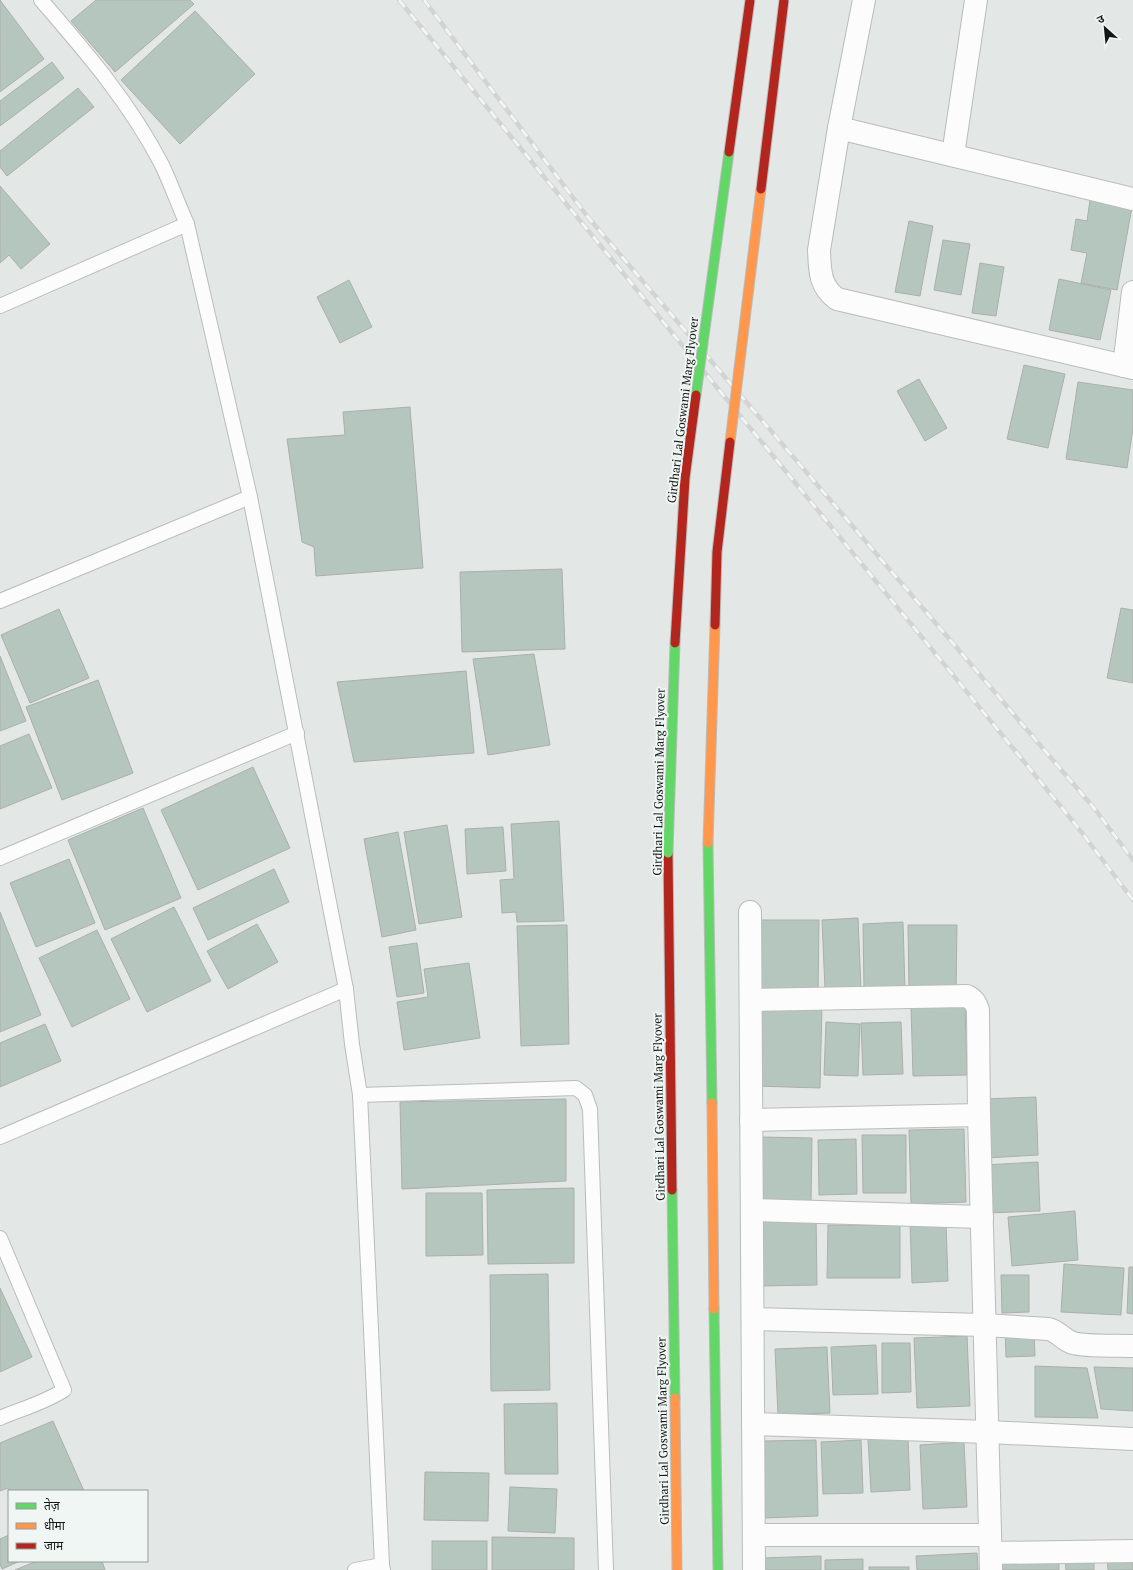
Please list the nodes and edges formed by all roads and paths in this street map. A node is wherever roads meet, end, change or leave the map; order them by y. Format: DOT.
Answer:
graph roads {
  1 [pos="41,0"];
  2 [pos="750,0"];
  3 [pos="784,0"];
  4 [pos="864,0"];
  5 [pos="976,0"];
  6 [pos="839,128"];
  7 [pos="953,155"];
  8 [pos="1133,199"];
  9 [pos="187,224"];
  10 [pos="1133,292"];
  11 [pos="0,306"];
  12 [pos="1129,367"];
  13 [pos="250,497"];
  14 [pos="0,601"];
  15 [pos="297,733"];
  16 [pos="0,858"];
  17 [pos="750,912"];
  18 [pos="346,989"];
  19 [pos="751,1000"];
  20 [pos="360,1095"];
  21 [pos="979,1115"];
  22 [pos="751,1120"];
  23 [pos="0,1137"];
  24 [pos="752,1210"];
  25 [pos="982,1217"];
  26 [pos="0,1238"];
  27 [pos="753,1319"];
  28 [pos="985,1324"];
  29 [pos="1133,1346"];
  30 [pos="0,1418"];
  31 [pos="753,1424"];
  32 [pos="988,1432"];
  33 [pos="1133,1439"];
  34 [pos="754,1535"];
  35 [pos="1133,1551"];
  36 [pos="991,1552"];
  37 [pos="382,1567"];
  38 [pos="355,1570"];
  39 [pos="606,1570"];
  40 [pos="677,1570"];
  41 [pos="718,1570"];
  42 [pos="754,1570"];
  1 -- 9 [label="lane"];
  2 -- 40 [label="main road, Girdhari Lal Goswami Marg Flyover, bridge"];
  3 -- 41 [label="main road, bridge"];
  4 -- 6 [label="street"];
  5 -- 7 [label="street"];
  6 -- 7 [label="street"];
  6 -- 12 [label="street"];
  7 -- 8 [label="street"];
  9 -- 11 [label="lane"];
  9 -- 13 [label="lane"];
  10 -- 12 [label="street"];
  13 -- 14 [label="lane"];
  13 -- 15 [label="lane"];
  15 -- 16 [label="lane"];
  15 -- 18 [label="lane"];
  17 -- 19 [label="street"];
  18 -- 20 [label="lane"];
  18 -- 23 [label="lane"];
  19 -- 21 [label="street"];
  19 -- 22 [label="street"];
  20 -- 37 [label="lane"];
  20 -- 39 [label="lane"];
  21 -- 22 [label="street"];
  21 -- 25 [label="street"];
  22 -- 24 [label="street"];
  24 -- 25 [label="street"];
  24 -- 27 [label="street"];
  25 -- 28 [label="street"];
  26 -- 30 [label="lane"];
  27 -- 28 [label="street"];
  27 -- 31 [label="street"];
  28 -- 29 [label="street"];
  28 -- 32 [label="street"];
  31 -- 32 [label="street"];
  31 -- 34 [label="street"];
  32 -- 33 [label="street"];
  32 -- 36 [label="street"];
  34 -- 36 [label="street"];
  34 -- 42 [label="street"];
  35 -- 36 [label="street"];
  37 -- 38 [label="lane"];
}
